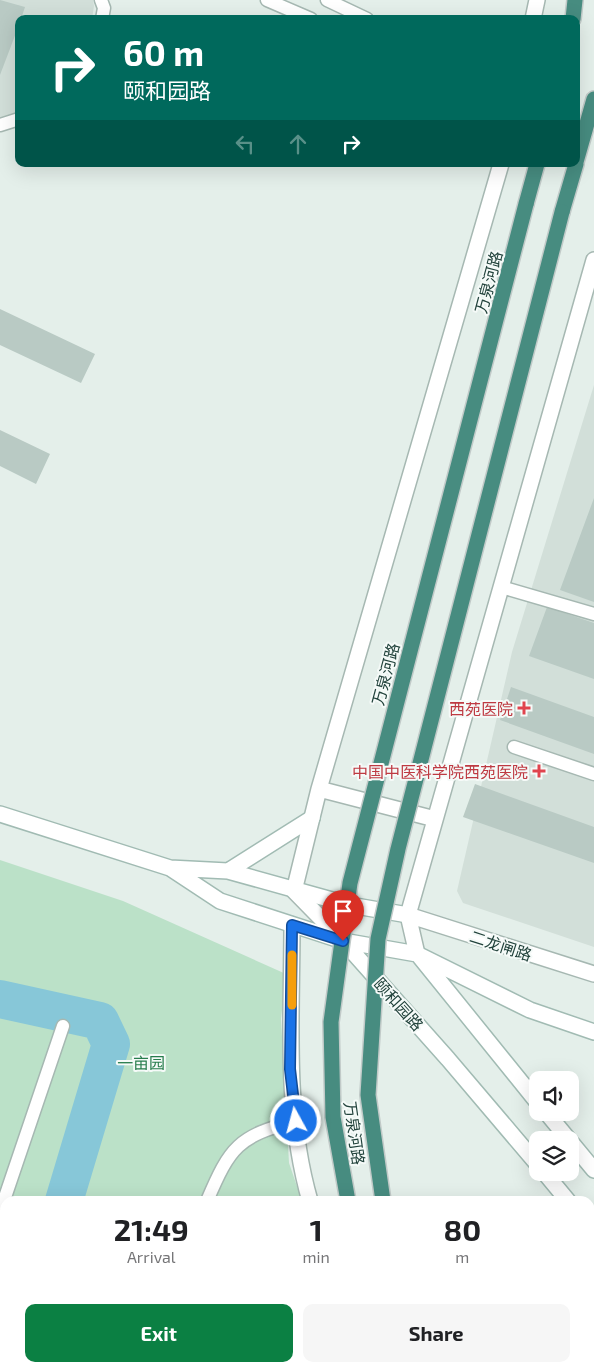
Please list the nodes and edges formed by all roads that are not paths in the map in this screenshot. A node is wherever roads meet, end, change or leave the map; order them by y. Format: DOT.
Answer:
graph roads {
  1 [pos="101,0"];
  2 [pos="268,0"];
  3 [pos="327,0"];
  4 [pos="537,0"];
  5 [pos="575,0"];
  6 [pos="103,15"];
  7 [pos="301,15"];
  8 [pos="359,15"];
  9 [pos="534,15"];
  10 [pos="573,15"];
  11 [pos="594,99"];
  12 [pos="15,121"];
  13 [pos="0,125"];
  14 [pos="580,149"];
  15 [pos="500,167"];
  16 [pos="536,167"];
  17 [pos="575,167"];
  18 [pos="594,260"];
  19 [pos="501,587"];
  20 [pos="594,614"];
  21 [pos="514,747"];
  22 [pos="594,774"];
  23 [pos="319,789"];
  24 [pos="373,803"];
  25 [pos="0,814"];
  26 [pos="312,818"];
  27 [pos="435,819"];
  28 [pos="170,868"];
  29 [pos="228,871"];
  30 [pos="294,891"];
  31 [pos="350,905"];
  32 [pos="408,915"];
  33 [pos="292,925"];
  34 [pos="343,941"];
  35 [pos="417,954"];
  36 [pos="594,974"];
  37 [pos="63,1026"];
  38 [pos="594,1032"];
  39 [pos="529,1091"];
  40 [pos="296,1121"];
  41 [pos="553,1121"];
  42 [pos="561,1131"];
  43 [pos="579,1153"];
  44 [pos="529,1154"];
  45 [pos="594,1170"];
  46 [pos="551,1181"];
  47 [pos="5,1196"];
  48 [pos="209,1196"];
  49 [pos="309,1196"];
  50 [pos="347,1196"];
  51 [pos="382,1196"];
  52 [pos="564,1196"];
  1 -- 6 [label="lane"];
  2 -- 7 [label="lane"];
  3 -- 8 [label="lane"];
  4 -- 9 [label="street"];
  5 -- 10 [label="highway"];
  11 -- 14 [label="highway, 万泉河路"];
  12 -- 13 [label="lane"];
  15 -- 23 [label="street, 万泉河路"];
  16 -- 50 [label="highway, 万泉河路, bridge"];
  17 -- 51 [label="highway, 万泉河路, bridge"];
  18 -- 19 [label="street"];
  19 -- 20 [label="lane"];
  19 -- 27 [label="street"];
  21 -- 22 [label="lane"];
  23 -- 24 [label="street"];
  23 -- 26 [label="street, 万泉河路"];
  24 -- 27 [label="street"];
  24 -- 31 [label="street"];
  25 -- 28 [label="street"];
  26 -- 29 [label="street"];
  26 -- 30 [label="street, 万泉河路"];
  27 -- 32 [label="street"];
  28 -- 29 [label="street"];
  28 -- 33 [label="street"];
  29 -- 30 [label="street"];
  30 -- 31 [label="street, 二龙闸路"];
  30 -- 34 [label="street, 颐和园路"];
  31 -- 32 [label="street, 二龙闸路"];
  31 -- 34 [label="street"];
  32 -- 35 [label="street"];
  32 -- 36 [label="street, 二龙闸路"];
  33 -- 34 [label="street"];
  33 -- 40 [label="street"];
  34 -- 35 [label="street"];
  34 -- 44 [label="street, 颐和园路"];
  35 -- 38 [label="street"];
  35 -- 39 [label="street"];
  37 -- 47 [label="lane"];
  40 -- 48 [label="lane"];
  40 -- 49 [label="street"];
  41 -- 42 [label="street"];
  43 -- 45 [label="street"];
  46 -- 52 [label="street"];
}
